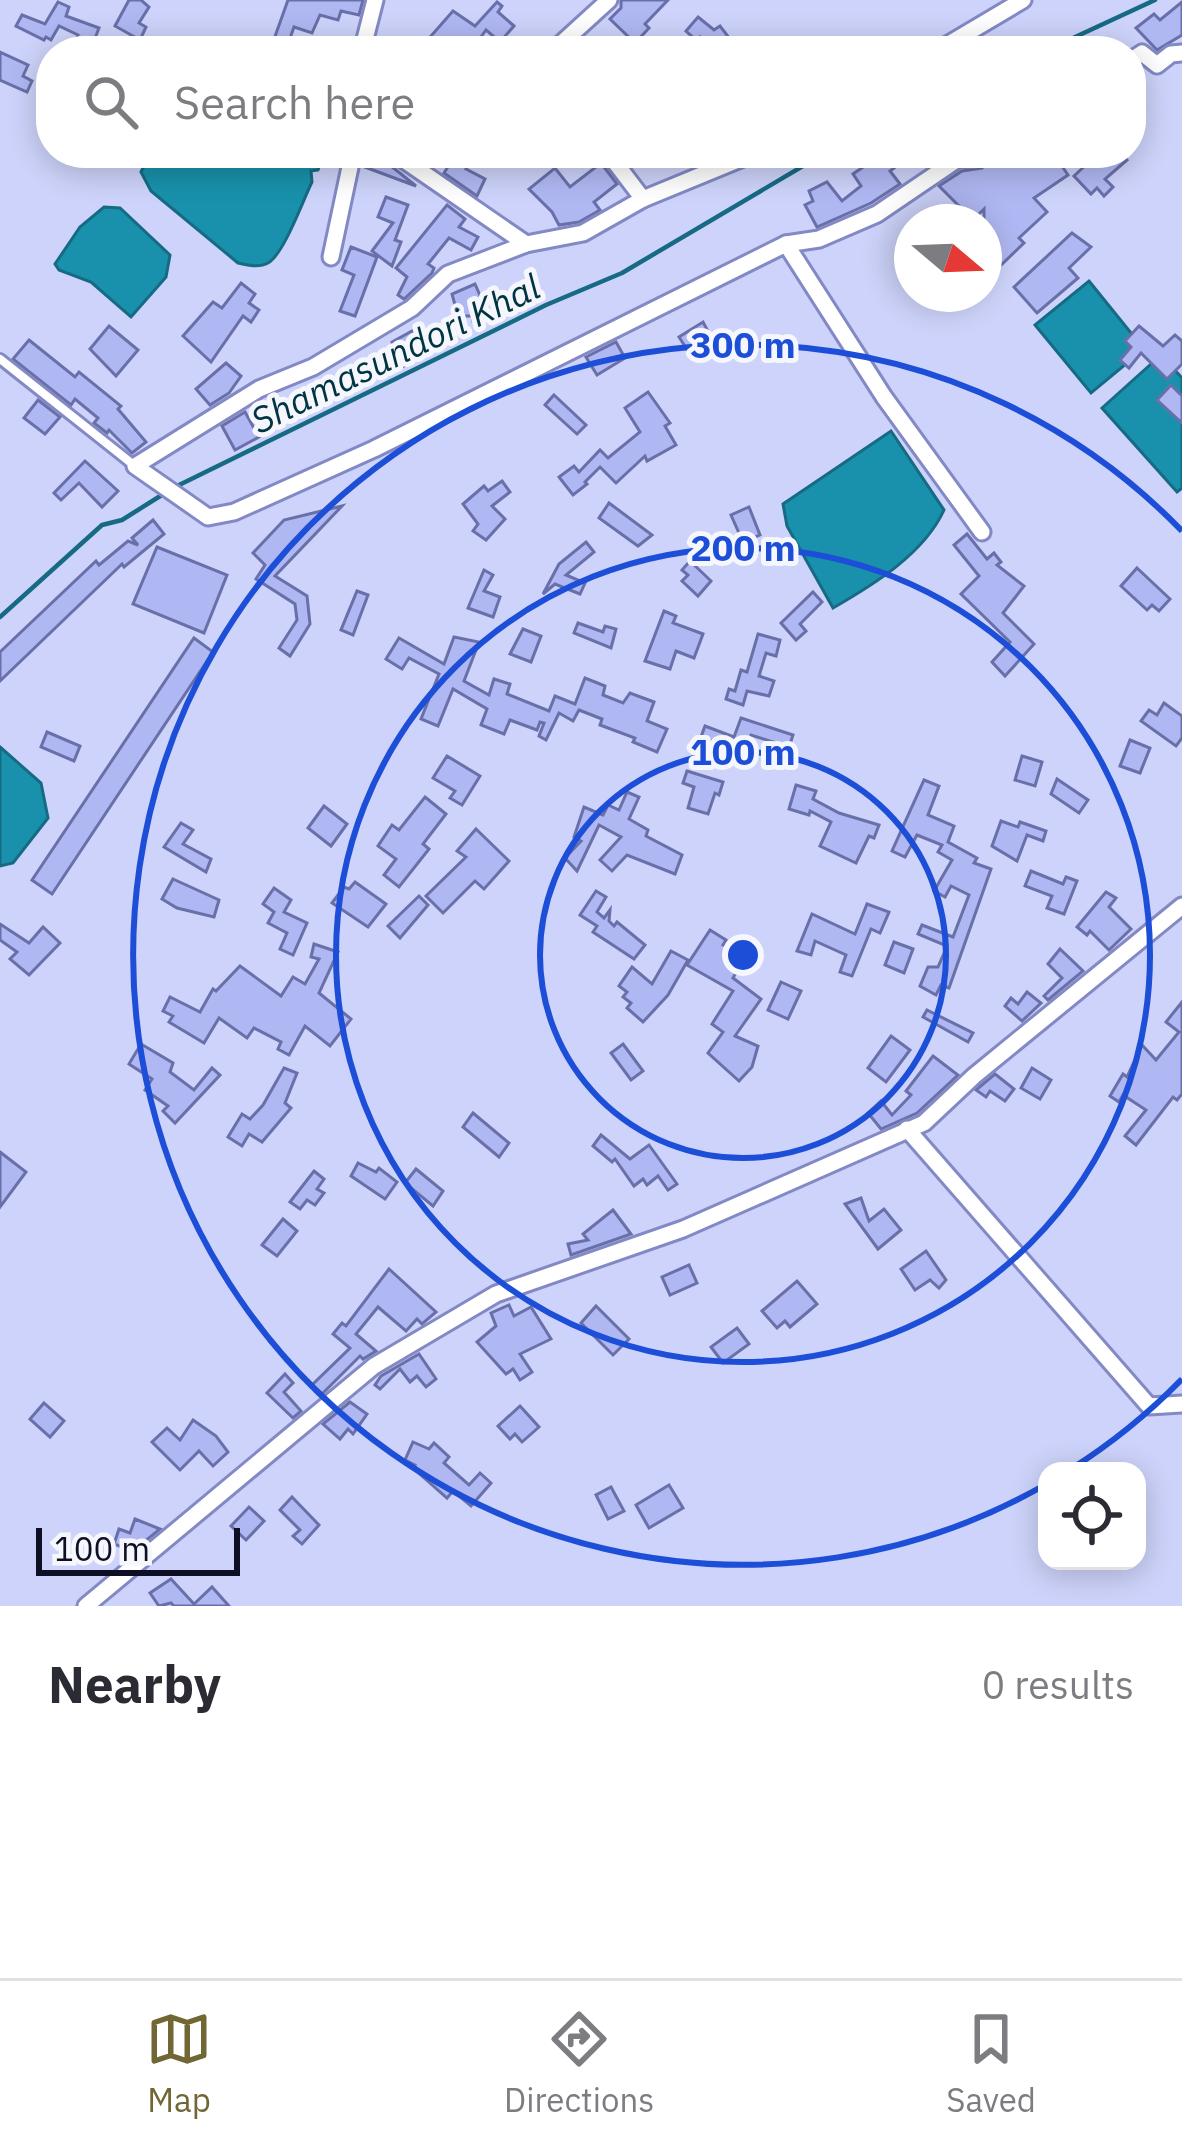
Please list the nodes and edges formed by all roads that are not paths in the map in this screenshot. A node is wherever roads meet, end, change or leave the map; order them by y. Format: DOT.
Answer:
graph roads {
  1 [pos="375,0"];
  2 [pos="609,0"];
  3 [pos="1023,0"];
  4 [pos="366,36"];
  5 [pos="569,36"];
  6 [pos="962,36"];
  7 [pos="1182,53"];
  8 [pos="1146,55"];
  9 [pos="350,168"];
  10 [pos="416,168"];
  11 [pos="620,168"];
  12 [pos="719,168"];
  13 [pos="945,168"];
  14 [pos="644,199"];
  15 [pos="526,244"];
  16 [pos="786,244"];
  17 [pos="331,257"];
  18 [pos="0,359"];
  19 [pos="135,466"];
  20 [pos="982,532"];
  21 [pos="1182,906"];
  22 [pos="908,1129"];
  23 [pos="1182,1404"];
  24 [pos="86,1606"];
  1 -- 4 [label="street"];
  2 -- 5 [label="street"];
  3 -- 6 [label="street"];
  7 -- 8 [label="street"];
  9 -- 17 [label="street"];
  10 -- 15 [label="street"];
  11 -- 14 [label="street"];
  12 -- 14 [label="street"];
  13 -- 16 [label="street"];
  14 -- 15 [label="street"];
  15 -- 19 [label="street"];
  16 -- 19 [label="street"];
  16 -- 20 [label="street"];
  18 -- 19 [label="lane"];
  21 -- 22 [label="street"];
  22 -- 23 [label="street"];
  22 -- 24 [label="street"];
}
